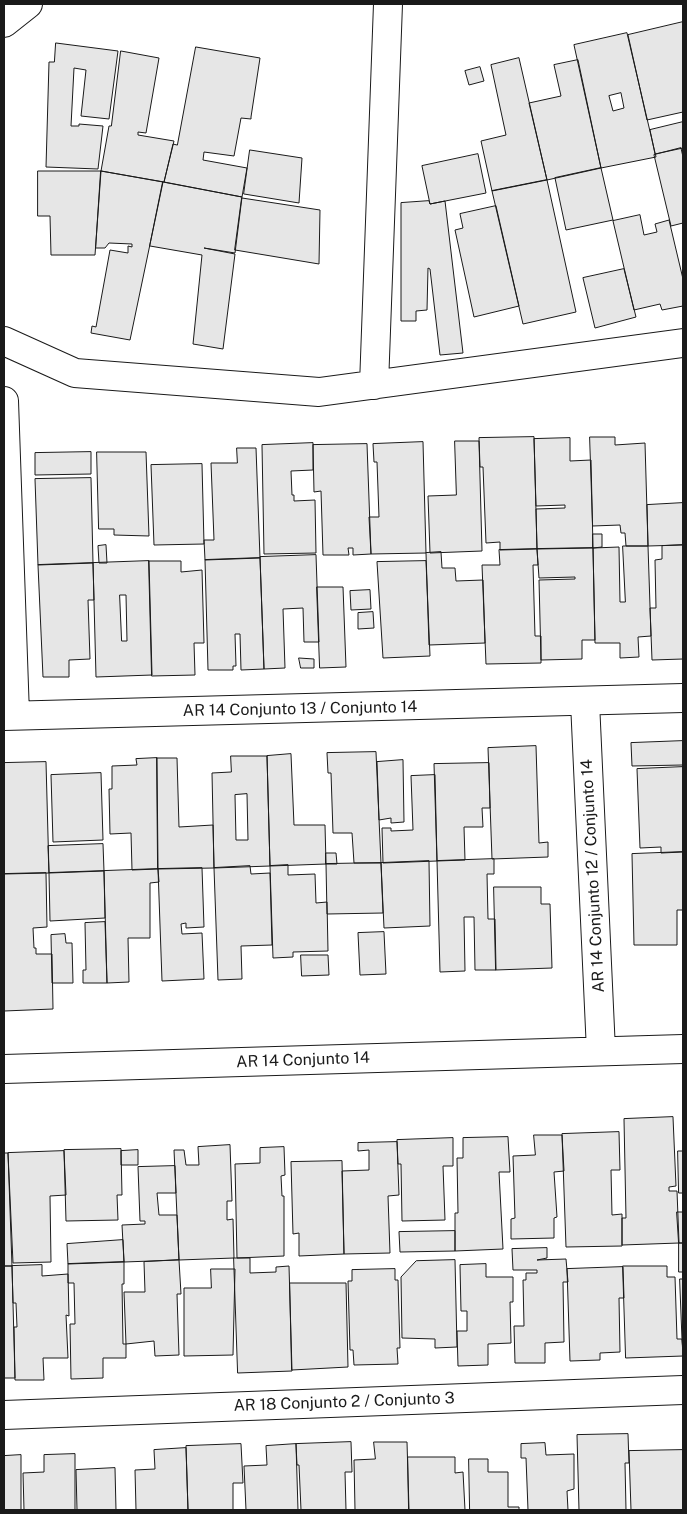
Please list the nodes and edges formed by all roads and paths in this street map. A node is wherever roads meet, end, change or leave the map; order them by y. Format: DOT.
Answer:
graph roads {
  1 [pos="28,4"];
  2 [pos="388,4"];
  3 [pos="4,23"];
  4 [pos="4,341"];
  5 [pos="683,343"];
  6 [pos="374,385"];
  7 [pos="4,401"];
  8 [pos="683,698"];
  9 [pos="585,702"];
  10 [pos="10,716"];
  11 [pos="683,1048"];
  12 [pos="601,1051"];
  13 [pos="4,1069"];
  14 [pos="683,1390"];
  15 [pos="4,1415"];
  1 -- 3 [label="street"];
  2 -- 6 [label="street"];
  4 -- 6 [label="street"];
  5 -- 6 [label="street"];
  7 -- 10 [label="street"];
  8 -- 9 [label="street, AR 14 Conjunto 13 / Conjunto 14"];
  9 -- 10 [label="street, AR 14 Conjunto 13 / Conjunto 14"];
  9 -- 12 [label="street, AR 14 Conjunto 12 / Conjunto 14"];
  11 -- 12 [label="street, AR 14 Conjunto 14"];
  12 -- 13 [label="street, AR 14 Conjunto 14"];
  14 -- 15 [label="street, AR 18 Conjunto 2 / Conjunto 3"];
}
